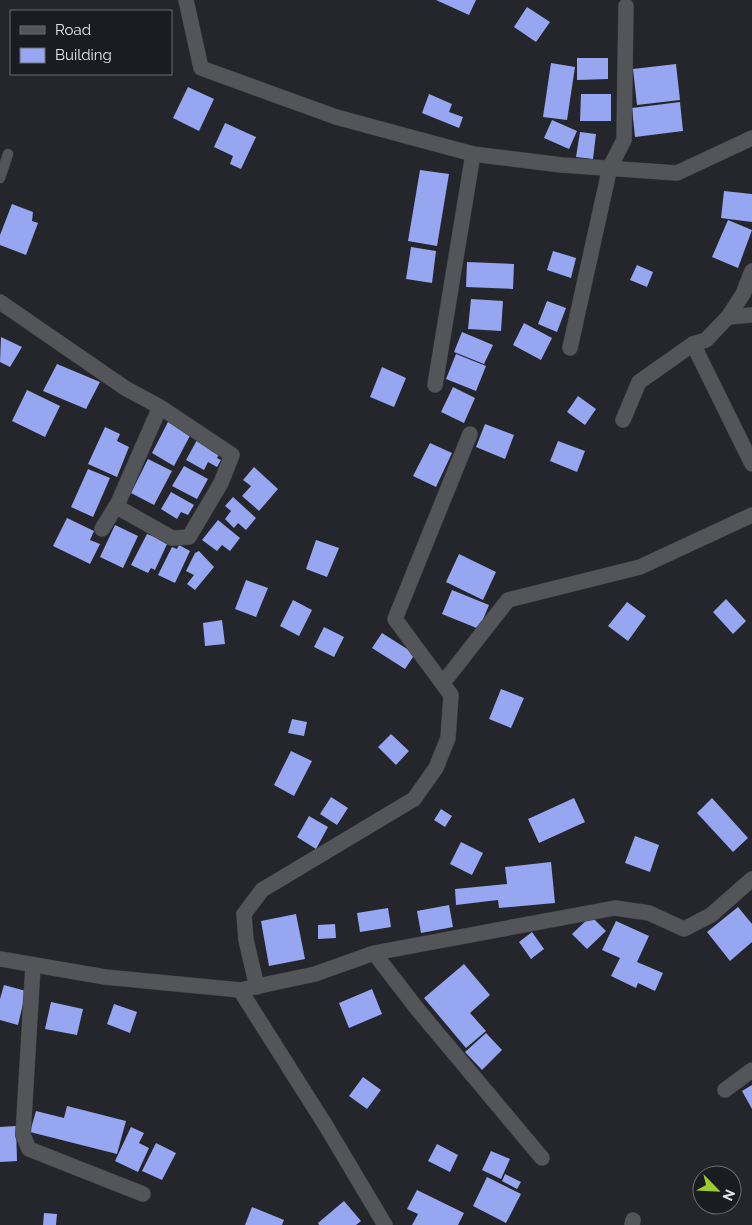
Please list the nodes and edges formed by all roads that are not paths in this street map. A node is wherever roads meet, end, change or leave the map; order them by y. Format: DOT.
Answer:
graph roads {
  1 [pos="186,0"];
  2 [pos="626,6"];
  3 [pos="752,138"];
  4 [pos="8,154"];
  5 [pos="472,154"];
  6 [pos="610,167"];
  7 [pos="0,178"];
  8 [pos="752,271"];
  9 [pos="0,302"];
  10 [pos="752,315"];
  11 [pos="728,317"];
  12 [pos="693,344"];
  13 [pos="570,348"];
  14 [pos="435,385"];
  15 [pos="160,407"];
  16 [pos="623,420"];
  17 [pos="470,434"];
  18 [pos="752,464"];
  19 [pos="118,503"];
  20 [pos="752,515"];
  21 [pos="102,529"];
  22 [pos="443,683"];
  23 [pos="752,879"];
  24 [pos="374,954"];
  25 [pos="0,959"];
  26 [pos="33,966"];
  27 [pos="258,987"];
  28 [pos="240,990"];
  29 [pos="752,1070"];
  30 [pos="724,1090"];
  31 [pos="542,1158"];
  32 [pos="144,1194"];
  33 [pos="385,1225"];
  1 -- 5 [label="street"];
  2 -- 6 [label="street"];
  3 -- 6 [label="street"];
  4 -- 7 [label="lane"];
  5 -- 6 [label="street"];
  5 -- 14 [label="street"];
  6 -- 13 [label="street"];
  8 -- 11 [label="street"];
  9 -- 15 [label="street"];
  10 -- 11 [label="street"];
  11 -- 12 [label="street"];
  12 -- 16 [label="street"];
  12 -- 18 [label="street"];
  15 -- 19 [label="street"];
  15 -- 19 [label="street"];
  17 -- 22 [label="street"];
  19 -- 21 [label="street"];
  20 -- 22 [label="street"];
  22 -- 27 [label="street"];
  23 -- 24 [label="street"];
  24 -- 27 [label="street"];
  24 -- 31 [label="street"];
  25 -- 26 [label="street"];
  26 -- 28 [label="street"];
  26 -- 32 [label="street"];
  27 -- 28 [label="street"];
  28 -- 33 [label="street"];
  29 -- 30 [label="street"];
}
